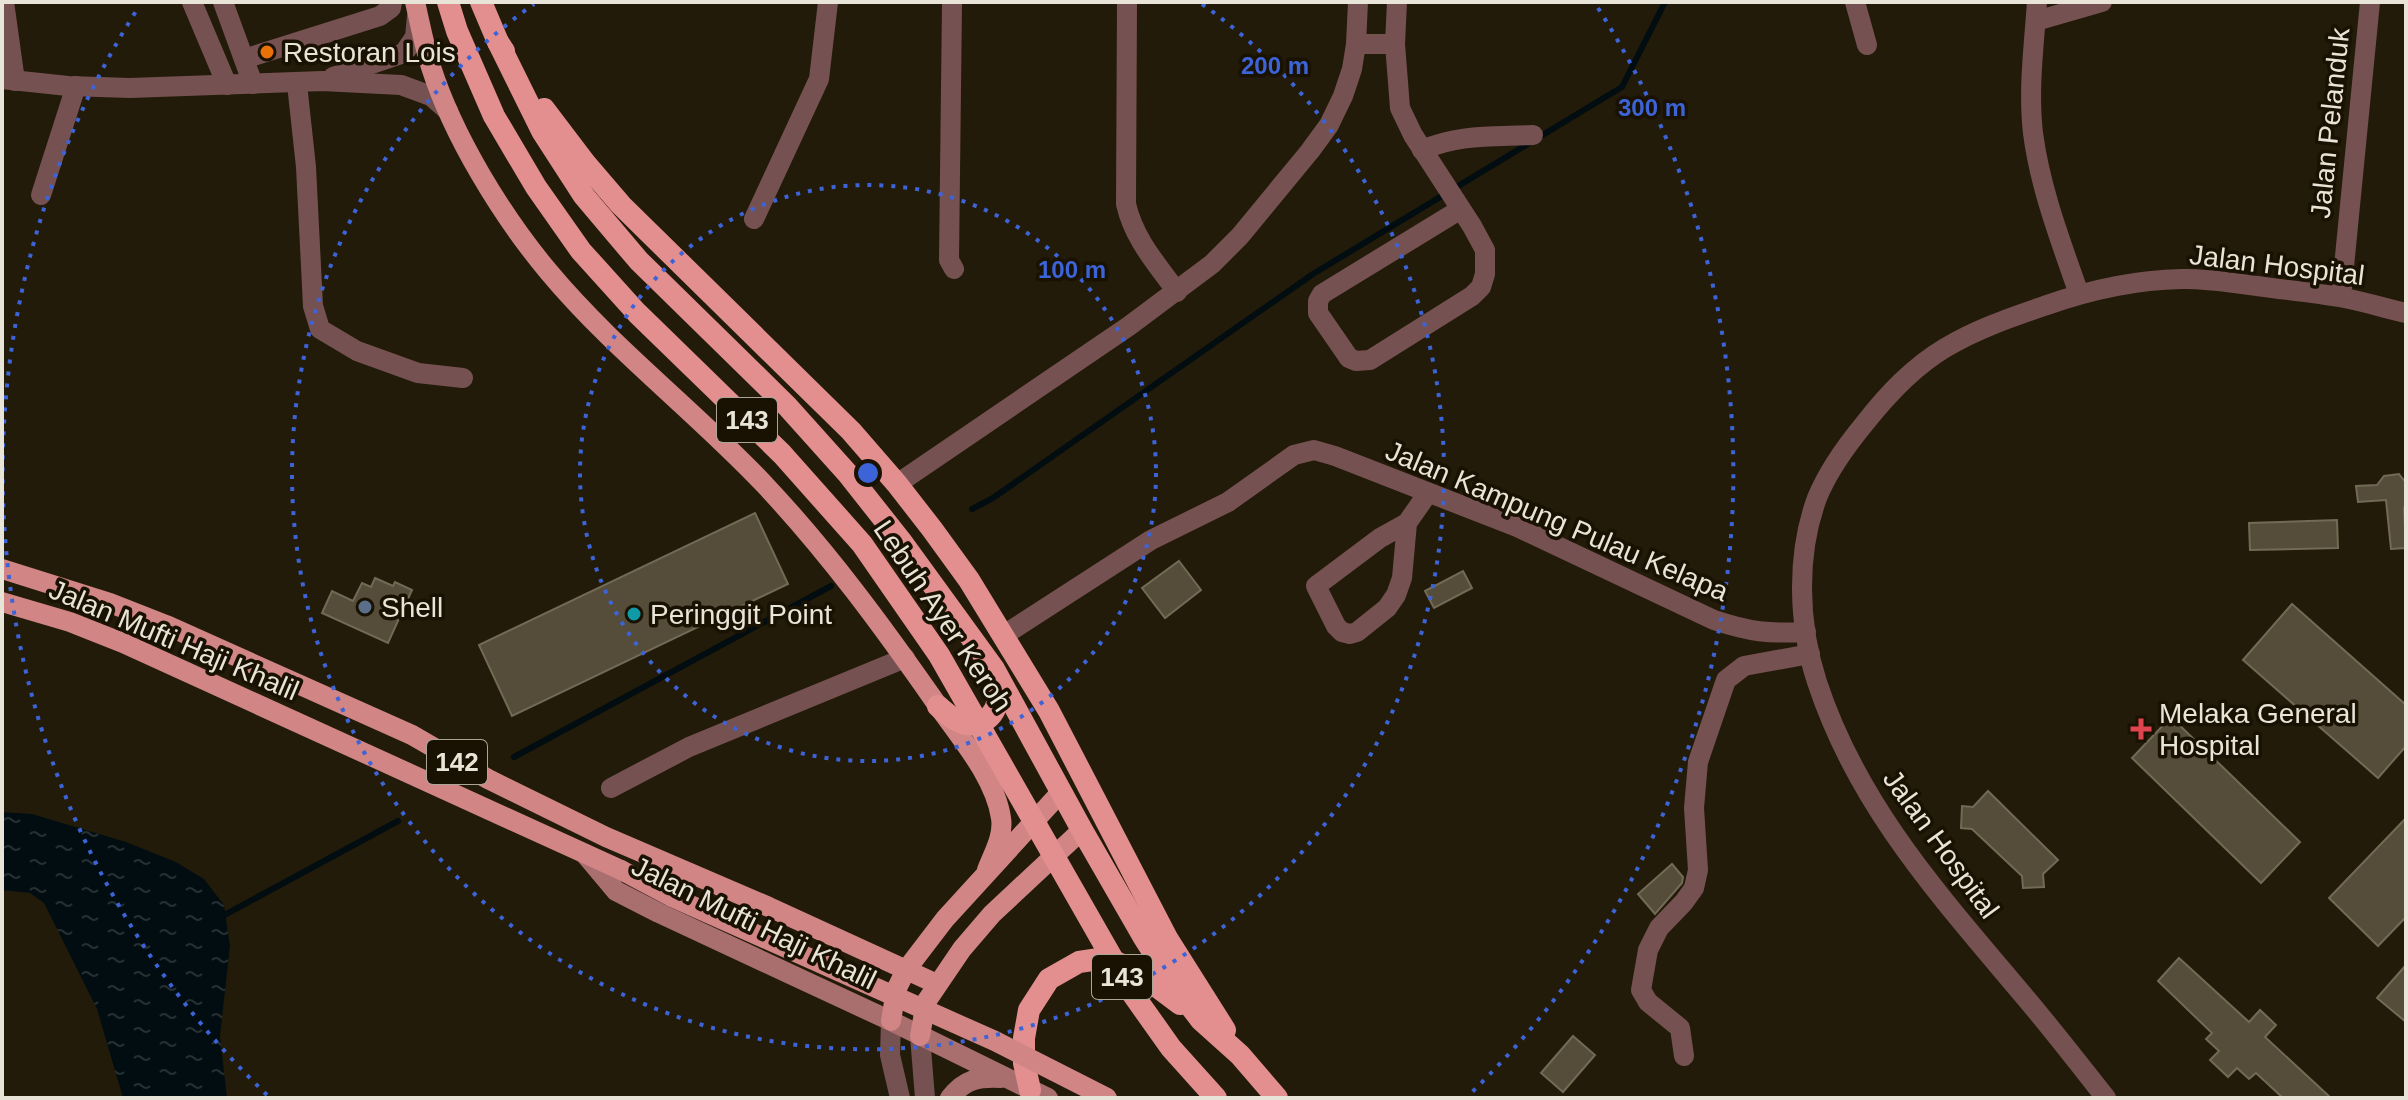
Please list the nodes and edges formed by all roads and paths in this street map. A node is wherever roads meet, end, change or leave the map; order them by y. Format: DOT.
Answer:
graph roads {
  1 [pos="4,2"];
  2 [pos="192,2"];
  3 [pos="223,2"];
  4 [pos="392,2"];
  5 [pos="448,2"];
  6 [pos="481,2"];
  7 [pos="828,2"];
  8 [pos="952,2"];
  9 [pos="1127,2"];
  10 [pos="1358,2"];
  11 [pos="1397,2"];
  12 [pos="1855,2"];
  13 [pos="2102,2"];
  14 [pos="2370,2"];
  15 [pos="416,8"];
  16 [pos="2036,12"];
  17 [pos="498,42"];
  18 [pos="1356,44"];
  19 [pos="1395,44"];
  20 [pos="1867,45"];
  21 [pos="244,59"];
  22 [pos="9,80"];
  23 [pos="322,81"];
  24 [pos="253,84"];
  25 [pos="297,84"];
  26 [pos="227,85"];
  27 [pos="76,86"];
  28 [pos="448,111"];
  29 [pos="1533,135"];
  30 [pos="1422,150"];
  31 [pos="41,195"];
  32 [pos="1458,206"];
  33 [pos="754,219"];
  34 [pos="954,269"];
  35 [pos="1177,292"];
  36 [pos="2079,294"];
  37 [pos="2341,297"];
  38 [pos="2406,313"];
  39 [pos="463,378"];
  40 [pos="897,484"];
  41 [pos="1428,493"];
  42 [pos="1407,523"];
  43 [pos="2,569"];
  44 [pos="2,602"];
  45 [pos="1806,632"];
  46 [pos="1004,635"];
  47 [pos="1810,654"];
  48 [pos="905,658"];
  49 [pos="994,669"];
  50 [pos="938,706"];
  51 [pos="611,788"];
  52 [pos="1061,792"];
  53 [pos="1082,830"];
  54 [pos="585,854"];
  55 [pos="987,870"];
  56 [pos="906,970"];
  57 [pos="937,984"];
  58 [pos="1201,1020"];
  59 [pos="891,1021"];
  60 [pos="920,1036"];
  61 [pos="1240,1055"];
  62 [pos="1684,1056"];
  63 [pos="1005,1078"];
  64 [pos="1039,1094"];
  65 [pos="900,1098"];
  66 [pos="925,1098"];
  67 [pos="950,1098"];
  68 [pos="1107,1098"];
  69 [pos="1216,1098"];
  70 [pos="1277,1098"];
  71 [pos="2106,1098"];
  1 -- 22 [label="street"];
  2 -- 26 [label="street"];
  3 -- 21 [label="street"];
  4 -- 21 [label="street"];
  5 -- 69 [label="highway, Lebuh Ayer Keroh / 143, bridge"];
  6 -- 17 [label="highway, Lebuh Ayer Keroh / 143"];
  7 -- 33 [label="street"];
  8 -- 34 [label="street"];
  9 -- 35 [label="street"];
  10 -- 18 [label="street"];
  11 -- 19 [label="street"];
  12 -- 20 [label="street"];
  13 -- 16 [label="street"];
  14 -- 37 [label="street, Jalan Pelanduk"];
  15 -- 23 [label="street"];
  15 -- 28 [label="main road"];
  16 -- 36 [label="street"];
  17 -- 40 [label="highway, Lebuh Ayer Keroh / 143"];
  17 -- 49 [label="highway"];
  18 -- 19 [label="street"];
  18 -- 35 [label="street"];
  19 -- 30 [label="street"];
  21 -- 24 [label="street"];
  22 -- 27 [label="street"];
  23 -- 25 [label="street"];
  23 -- 28 [label="street"];
  24 -- 25 [label="street"];
  24 -- 26 [label="street"];
  25 -- 39 [label="street"];
  26 -- 27 [label="street"];
  27 -- 31 [label="street"];
  28 -- 48 [label="main road"];
  29 -- 30 [label="street"];
  30 -- 32 [label="street"];
  32 -- 32 [label="street"];
  35 -- 40 [label="street"];
  36 -- 37 [label="street, Jalan Hospital"];
  36 -- 45 [label="street, Jalan Hospital"];
  37 -- 38 [label="street, Jalan Hospital"];
  40 -- 46 [label="highway, Lebuh Ayer Keroh / 143"];
  41 -- 42 [label="street"];
  41 -- 45 [label="street, Jalan Kampung Pulau Kelapa"];
  41 -- 46 [label="street, Jalan Kampung Pulau Kelapa"];
  42 -- 42 [label="street"];
  43 -- 56 [label="main road, Jalan Mufti Haji Khalil / 142"];
  44 -- 54 [label="main road, Jalan Mufti Haji Khalil / 142"];
  45 -- 47 [label="street, Jalan Hospital"];
  46 -- 61 [label="highway, Lebuh Ayer Keroh / 143"];
  47 -- 62 [label="street"];
  47 -- 71 [label="street, Jalan Hospital"];
  48 -- 50 [label="main road"];
  48 -- 51 [label="street"];
  49 -- 50 [label="highway"];
  49 -- 52 [label="highway"];
  50 -- 55 [label="main road"];
  52 -- 53 [label="highway"];
  52 -- 55 [label="main road"];
  53 -- 57 [label="main road"];
  53 -- 58 [label="highway"];
  54 -- 59 [label="main road, Jalan Mufti Haji Khalil / 142"];
  54 -- 68 [label="main road, 142, bridge"];
  55 -- 56 [label="main road"];
  56 -- 57 [label="main road, Jalan Mufti Haji Khalil / 142"];
  56 -- 59 [label="main road"];
  57 -- 60 [label="main road"];
  58 -- 61 [label="highway"];
  58 -- 64 [label="highway"];
  59 -- 60 [label="main road, Jalan Mufti Haji Khalil / 142"];
  59 -- 65 [label="street"];
  60 -- 63 [label="main road, Jalan Mufti Haji Khalil / 142"];
  60 -- 66 [label="street"];
  61 -- 70 [label="highway, 143"];
  63 -- 64 [label="main road, Jalan Mufti Haji Khalil / 142"];
  63 -- 67 [label="main road"];
}
